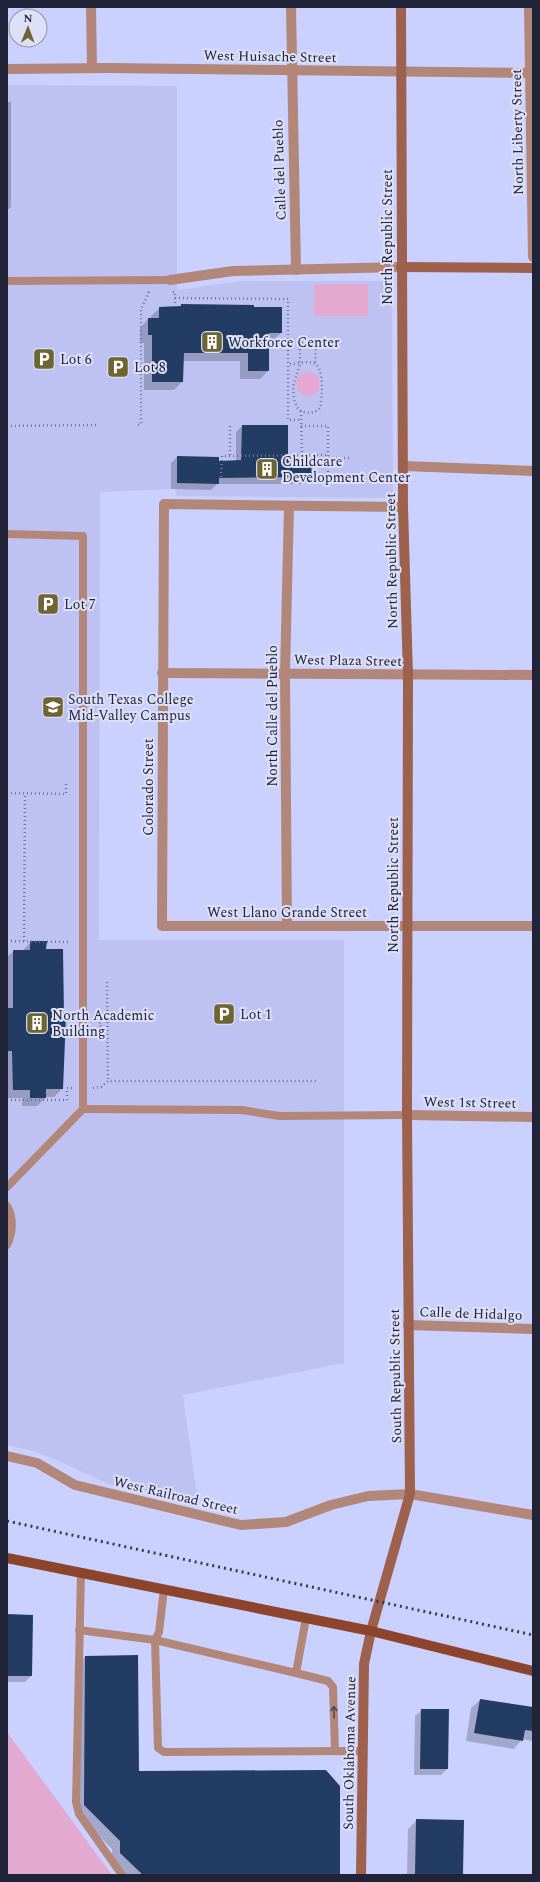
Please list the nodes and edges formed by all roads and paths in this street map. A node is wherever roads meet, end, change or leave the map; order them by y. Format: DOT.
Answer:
graph roads {
  1 [pos="91,7"];
  2 [pos="291,7"];
  3 [pos="400,7"];
  4 [pos="529,7"];
  5 [pos="7,68"];
  6 [pos="92,68"];
  7 [pos="291,71"];
  8 [pos="400,72"];
  9 [pos="531,73"];
  10 [pos="533,257"];
  11 [pos="401,267"];
  12 [pos="533,268"];
  13 [pos="296,270"];
  14 [pos="170,280"];
  15 [pos="7,281"];
  16 [pos="156,292"];
  17 [pos="168,292"];
  18 [pos="174,298"];
  19 [pos="175,306"];
  20 [pos="290,364"];
  21 [pos="300,364"];
  22 [pos="315,364"];
  23 [pos="301,411"];
  24 [pos="301,420"];
  25 [pos="96,425"];
  26 [pos="138,425"];
  27 [pos="7,426"];
  28 [pos="230,426"];
  29 [pos="301,426"];
  30 [pos="302,455"];
  31 [pos="230,456"];
  32 [pos="328,457"];
  33 [pos="350,458"];
  34 [pos="403,466"];
  35 [pos="533,470"];
  36 [pos="221,477"];
  37 [pos="307,478"];
  38 [pos="328,481"];
  39 [pos="350,481"];
  40 [pos="289,506"];
  41 [pos="403,507"];
  42 [pos="7,534"];
  43 [pos="162,673"];
  44 [pos="285,673"];
  45 [pos="408,675"];
  46 [pos="533,675"];
  47 [pos="66,783"];
  48 [pos="7,793"];
  49 [pos="25,793"];
  50 [pos="162,926"];
  51 [pos="287,926"];
  52 [pos="407,926"];
  53 [pos="533,926"];
  54 [pos="7,941"];
  55 [pos="24,941"];
  56 [pos="68,942"];
  57 [pos="107,982"];
  58 [pos="107,1020"];
  59 [pos="107,1029"];
  60 [pos="108,1081"];
  61 [pos="318,1081"];
  62 [pos="67,1088"];
  63 [pos="90,1088"];
  64 [pos="7,1100"];
  65 [pos="82,1109"];
  66 [pos="407,1115"];
  67 [pos="533,1117"];
  68 [pos="7,1187"];
  69 [pos="7,1206"];
  70 [pos="7,1245"];
  71 [pos="408,1325"];
  72 [pos="533,1329"];
  73 [pos="7,1456"];
  74 [pos="410,1494"];
  75 [pos="533,1515"];
  76 [pos="7,1558"];
  77 [pos="80,1572"];
  78 [pos="164,1589"];
  79 [pos="306,1618"];
  80 [pos="79,1630"];
  81 [pos="371,1631"];
  82 [pos="155,1640"];
  83 [pos="533,1671"];
  84 [pos="296,1673"];
  85 [pos="335,1751"];
  86 [pos="362,1751"];
  87 [pos="122,1875"];
  88 [pos="361,1875"];
  1 -- 6 [label="street"];
  2 -- 7 [label="street, Calle del Pueblo"];
  3 -- 8 [label="street, North Republic Street"];
  4 -- 9 [label="street, North Liberty Street"];
  5 -- 6 [label="street, West Huisache Street"];
  6 -- 7 [label="street, West Huisache Street"];
  7 -- 8 [label="street, West Huisache Street"];
  7 -- 13 [label="street, Calle del Pueblo"];
  8 -- 9 [label="street, West Huisache Street"];
  8 -- 11 [label="street, North Republic Street"];
  9 -- 10 [label="street, North Liberty Street"];
  11 -- 12 [label="street"];
  11 -- 13 [label="street"];
  11 -- 34 [label="street, North Republic Street"];
  13 -- 14 [label="street"];
  14 -- 15 [label="lane"];
  16 -- 26 [label="path"];
  17 -- 18 [label="path"];
  18 -- 19 [label="path"];
  18 -- 24 [label="path"];
  20 -- 21 [label="path"];
  21 -- 22 [label="path"];
  21 -- 22 [label="path"];
  21 -- 23 [label="path"];
  22 -- 23 [label="path"];
  23 -- 24 [label="path"];
  24 -- 29 [label="path"];
  25 -- 27 [label="path"];
  28 -- 31 [label="path"];
  29 -- 30 [label="path"];
  29 -- 32 [label="path"];
  30 -- 31 [label="path"];
  30 -- 32 [label="path"];
  31 -- 36 [label="path"];
  32 -- 33 [label="path"];
  32 -- 38 [label="path"];
  34 -- 35 [label="street"];
  34 -- 41 [label="street, North Republic Street"];
  37 -- 38 [label="path"];
  38 -- 39 [label="path"];
  40 -- 41 [label="street"];
  40 -- 43 [label="street, Colorado Street"];
  40 -- 44 [label="street, North Calle del Pueblo"];
  41 -- 45 [label="street, North Republic Street"];
  42 -- 65 [label="lane"];
  43 -- 44 [label="street, West Plaza Street"];
  43 -- 50 [label="street, Colorado Street"];
  44 -- 45 [label="street, West Plaza Street"];
  44 -- 51 [label="street, North Calle del Pueblo"];
  45 -- 46 [label="street, West Plaza Street"];
  45 -- 52 [label="street, North Republic Street"];
  47 -- 49 [label="path"];
  48 -- 49 [label="path"];
  49 -- 55 [label="path"];
  50 -- 51 [label="street, West Llano Grande Street"];
  51 -- 52 [label="street, West Llano Grande Street"];
  52 -- 53 [label="street, West Llano Grande Street"];
  52 -- 66 [label="street, North Republic Street"];
  54 -- 55 [label="path"];
  55 -- 56 [label="path"];
  57 -- 58 [label="path"];
  58 -- 59 [label="path"];
  58 -- 59 [label="path"];
  59 -- 60 [label="path"];
  60 -- 61 [label="path"];
  60 -- 63 [label="path"];
  62 -- 64 [label="path"];
  65 -- 66 [label="lane"];
  65 -- 68 [label="lane"];
  66 -- 67 [label="street, West 1st Street"];
  66 -- 71 [label="street, South Republic Street"];
  69 -- 70 [label="lane"];
  71 -- 72 [label="street, Calle de Hidalgo"];
  71 -- 74 [label="street, South Republic Street"];
  73 -- 74 [label="street, West Railroad Street"];
  74 -- 75 [label="street, West Railroad Street"];
  74 -- 81 [label="street, South Republic Street"];
  76 -- 77 [label="main road"];
  77 -- 78 [label="main road"];
  77 -- 80 [label="lane"];
  78 -- 79 [label="main road"];
  78 -- 82 [label="lane"];
  79 -- 81 [label="main road"];
  79 -- 84 [label="lane"];
  80 -- 82 [label="lane"];
  80 -- 87 [label="lane"];
  81 -- 83 [label="main road"];
  81 -- 86 [label="street, South Oklahoma Avenue"];
  82 -- 84 [label="lane"];
  82 -- 85 [label="lane"];
  85 -- 84 [label="lane, one-way"];
  85 -- 86 [label="lane"];
  86 -- 88 [label="street, South Oklahoma Avenue"];
}
